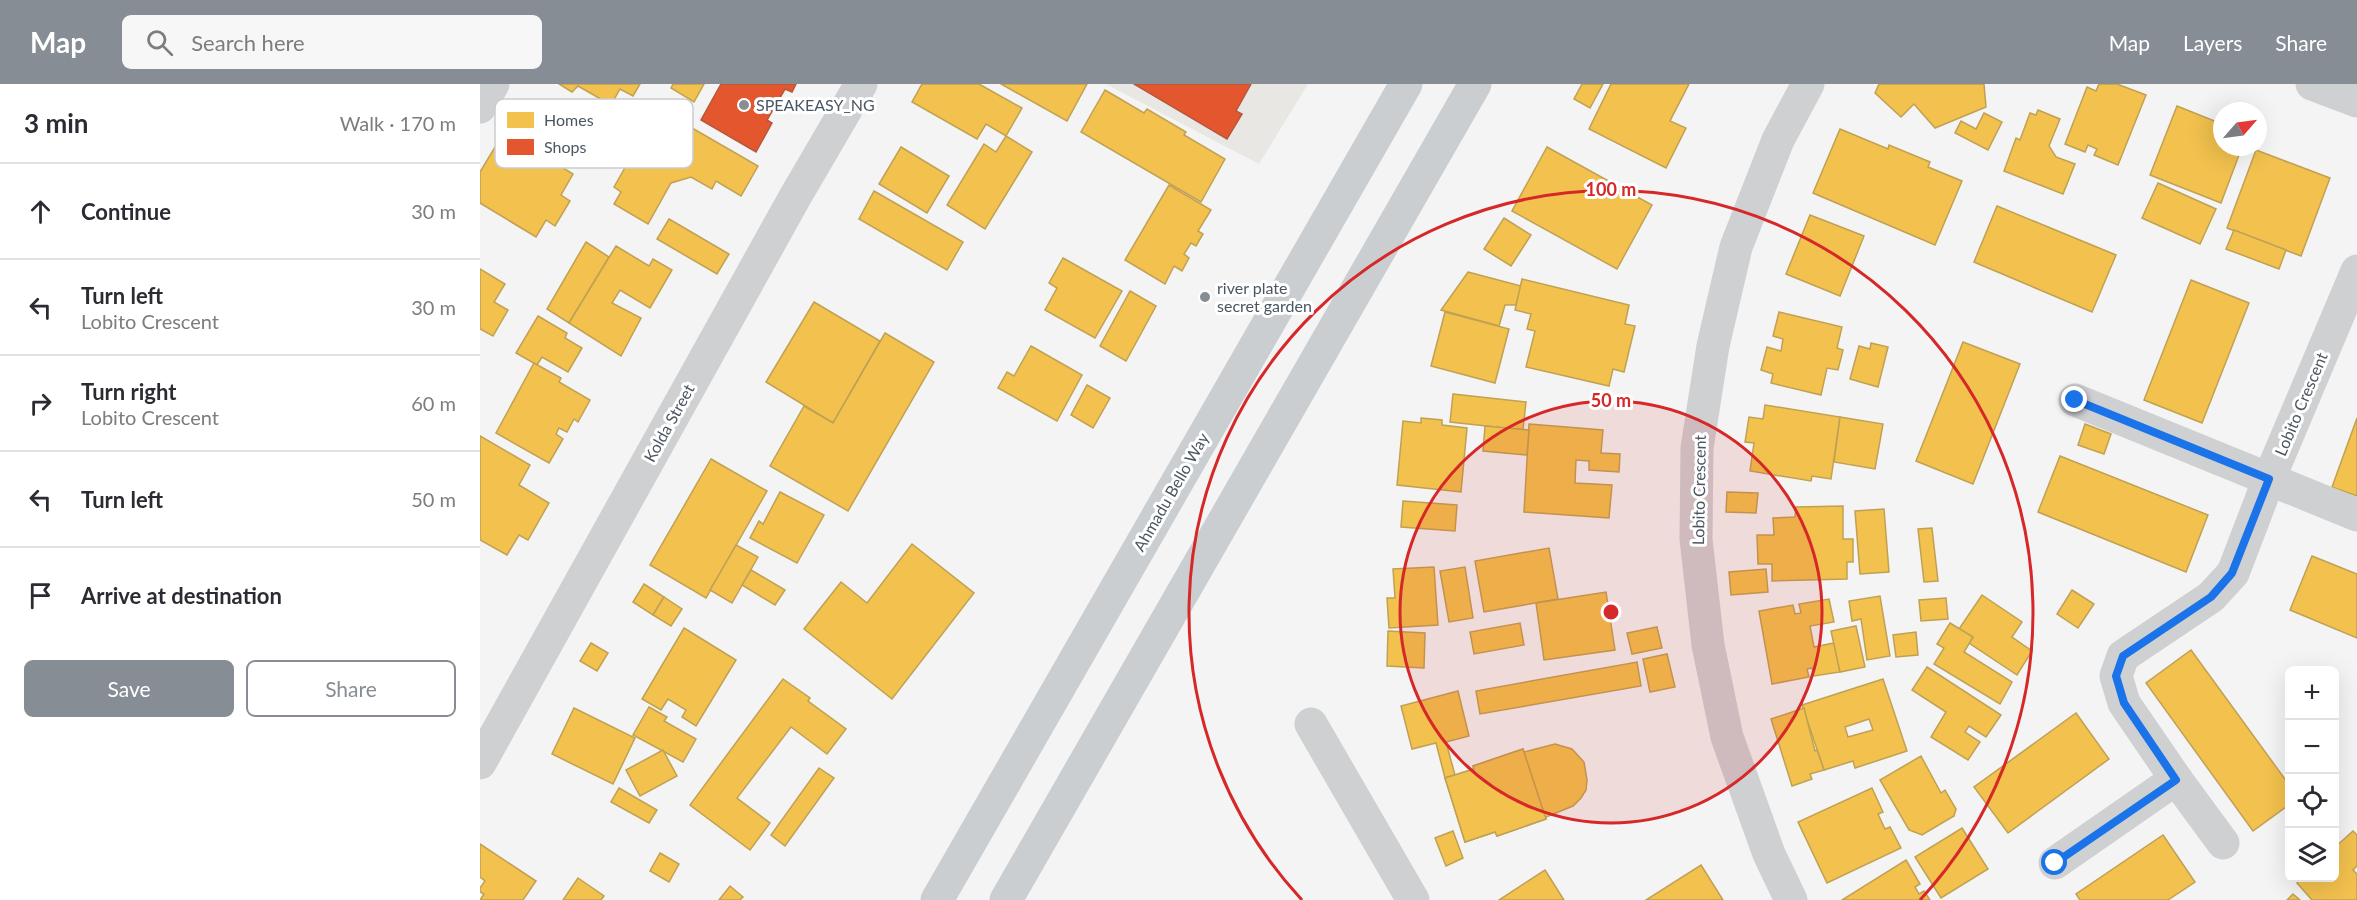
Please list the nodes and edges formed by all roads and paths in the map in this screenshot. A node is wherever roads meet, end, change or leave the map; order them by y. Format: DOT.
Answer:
graph roads {
  1 [pos="493,84"];
  2 [pos="861,84"];
  3 [pos="1406,84"];
  4 [pos="1475,84"];
  5 [pos="1808,84"];
  6 [pos="2312,84"];
  7 [pos="2357,100"];
  8 [pos="480,107"];
  9 [pos="2357,271"];
  10 [pos="2075,400"];
  11 [pos="2269,479"];
  12 [pos="2357,514"];
  13 [pos="1311,724"];
  14 [pos="480,763"];
  15 [pos="2176,780"];
  16 [pos="2223,843"];
  17 [pos="2055,863"];
  18 [pos="937,900"];
  19 [pos="1006,900"];
  20 [pos="1413,900"];
  21 [pos="1791,900"];
  1 -- 8 [label="street"];
  2 -- 14 [label="street, Kolda Street"];
  3 -- 18 [label="main road, Ahmadu Bello Way"];
  4 -- 19 [label="main road"];
  5 -- 21 [label="street, Lobito Crescent"];
  6 -- 7 [label="street"];
  9 -- 11 [label="street, Lobito Crescent"];
  10 -- 11 [label="street"];
  11 -- 12 [label="street"];
  11 -- 15 [label="street, Lobito Crescent"];
  13 -- 20 [label="street"];
  15 -- 16 [label="street, Lobito Crescent"];
  15 -- 17 [label="street"];
}
